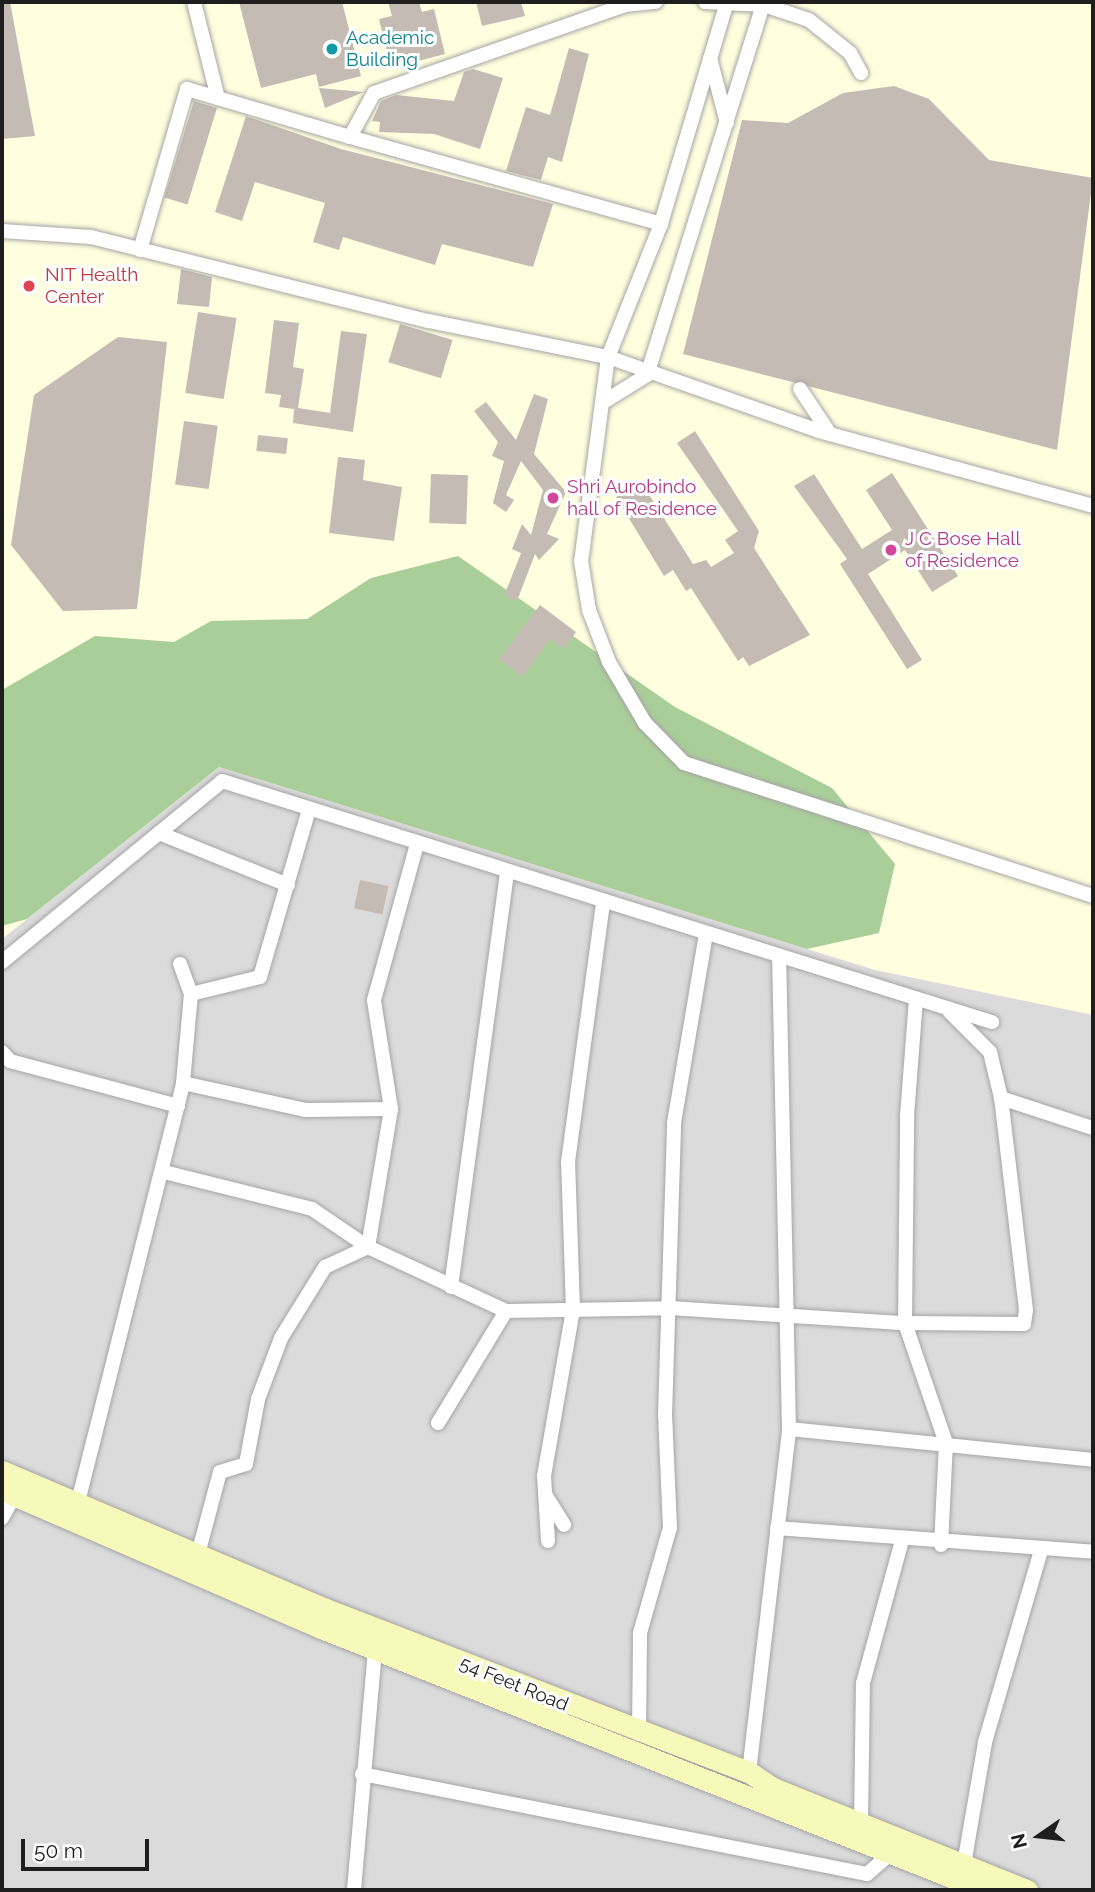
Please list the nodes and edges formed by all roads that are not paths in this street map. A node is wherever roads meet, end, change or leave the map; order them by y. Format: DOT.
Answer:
graph roads {
  1 [pos="194,2"];
  2 [pos="656,2"];
  3 [pos="705,2"];
  4 [pos="726,3"];
  5 [pos="764,3"];
  6 [pos="624,4"];
  7 [pos="710,58"];
  8 [pos="861,73"];
  9 [pos="218,98"];
  10 [pos="727,125"];
  11 [pos="350,137"];
  12 [pos="661,225"];
  13 [pos="2,231"];
  14 [pos="140,250"];
  15 [pos="608,357"];
  16 [pos="648,375"];
  17 [pos="800,389"];
  18 [pos="605,401"];
  19 [pos="830,434"];
  20 [pos="1093,506"];
  21 [pos="309,809"];
  22 [pos="159,833"];
  23 [pos="417,844"];
  24 [pos="508,873"];
  25 [pos="288,885"];
  26 [pos="1093,896"];
  27 [pos="603,902"];
  28 [pos="706,934"];
  29 [pos="779,957"];
  30 [pos="2,962"];
  31 [pos="180,964"];
  32 [pos="191,994"];
  33 [pos="916,999"];
  34 [pos="946,1008"];
  35 [pos="992,1022"];
  36 [pos="4,1062"];
  37 [pos="183,1083"];
  38 [pos="1002,1098"];
  39 [pos="178,1106"];
  40 [pos="391,1109"];
  41 [pos="1093,1128"];
  42 [pos="164,1172"];
  43 [pos="368,1247"];
  44 [pos="450,1287"];
  45 [pos="670,1308"];
  46 [pos="573,1310"];
  47 [pos="506,1311"];
  48 [pos="790,1319"];
  49 [pos="905,1323"];
  50 [pos="438,1423"];
  51 [pos="789,1429"];
  52 [pos="946,1443"];
  53 [pos="1093,1460"];
  54 [pos="2,1471"];
  55 [pos="8,1492"];
  56 [pos="545,1495"];
  57 [pos="78,1502"];
  58 [pos="2,1518"];
  59 [pos="564,1525"];
  60 [pos="777,1528"];
  61 [pos="548,1541"];
  62 [pos="902,1541"];
  63 [pos="941,1545"];
  64 [pos="1041,1550"];
  65 [pos="1093,1552"];
  66 [pos="198,1554"];
  67 [pos="377,1640"];
  68 [pos="639,1734"];
  69 [pos="749,1772"];
  70 [pos="362,1774"];
  71 [pos="861,1823"];
  72 [pos="892,1852"];
  73 [pos="961,1879"];
  74 [pos="354,1890"];
  75 [pos="984,1890"];
  76 [pos="1027,1890"];
  1 -- 9 [label="street"];
  2 -- 6 [label="street"];
  3 -- 4 [label="street"];
  4 -- 5 [label="street"];
  4 -- 7 [label="street"];
  5 -- 8 [label="street"];
  5 -- 10 [label="street"];
  6 -- 11 [label="street"];
  7 -- 10 [label="street"];
  7 -- 12 [label="street"];
  9 -- 11 [label="street"];
  9 -- 14 [label="street"];
  10 -- 16 [label="street"];
  11 -- 12 [label="street"];
  12 -- 15 [label="street"];
  13 -- 14 [label="street"];
  14 -- 15 [label="street"];
  15 -- 16 [label="street"];
  15 -- 18 [label="street"];
  16 -- 18 [label="street"];
  16 -- 19 [label="street"];
  17 -- 19 [label="street"];
  18 -- 26 [label="street"];
  19 -- 20 [label="street"];
  21 -- 22 [label="street"];
  21 -- 23 [label="street"];
  21 -- 25 [label="street"];
  22 -- 25 [label="street"];
  22 -- 30 [label="street"];
  23 -- 24 [label="street"];
  23 -- 40 [label="street"];
  24 -- 27 [label="street"];
  24 -- 44 [label="street"];
  25 -- 32 [label="street"];
  27 -- 28 [label="street"];
  27 -- 46 [label="street"];
  28 -- 29 [label="street"];
  28 -- 45 [label="street"];
  29 -- 33 [label="street"];
  29 -- 48 [label="street"];
  31 -- 32 [label="street"];
  32 -- 37 [label="street"];
  33 -- 34 [label="street"];
  33 -- 49 [label="street"];
  34 -- 35 [label="street"];
  34 -- 38 [label="street"];
  36 -- 39 [label="street"];
  37 -- 39 [label="street"];
  37 -- 40 [label="street"];
  38 -- 41 [label="street"];
  38 -- 49 [label="street"];
  39 -- 42 [label="street"];
  40 -- 43 [label="street"];
  42 -- 43 [label="street"];
  42 -- 57 [label="street"];
  43 -- 44 [label="street"];
  43 -- 66 [label="street"];
  44 -- 47 [label="street"];
  45 -- 46 [label="street"];
  45 -- 48 [label="street"];
  45 -- 68 [label="street"];
  46 -- 47 [label="street"];
  46 -- 56 [label="street"];
  47 -- 50 [label="street"];
  48 -- 49 [label="street"];
  48 -- 51 [label="street"];
  49 -- 52 [label="street"];
  51 -- 52 [label="street"];
  51 -- 60 [label="street"];
  52 -- 53 [label="street"];
  52 -- 63 [label="street"];
  54 -- 57 [label="street, 54 Feet Road"];
  55 -- 58 [label="street"];
  55 -- 67 [label="street, 54 Feet Road"];
  56 -- 59 [label="street"];
  56 -- 61 [label="street"];
  57 -- 66 [label="street, 54 Feet Road"];
  60 -- 62 [label="street"];
  60 -- 69 [label="street"];
  62 -- 63 [label="street"];
  62 -- 71 [label="street"];
  63 -- 64 [label="street"];
  64 -- 65 [label="street"];
  64 -- 73 [label="street"];
  66 -- 67 [label="street, 54 Feet Road"];
  67 -- 68 [label="street, 54 Feet Road"];
  67 -- 70 [label="street"];
  67 -- 72 [label="street, 54 Feet Road"];
  68 -- 69 [label="street, 54 Feet Road"];
  69 -- 71 [label="street, 54 Feet Road"];
  70 -- 72 [label="street"];
  70 -- 74 [label="street"];
  71 -- 73 [label="street, 54 Feet Road"];
  72 -- 73 [label="street, 54 Feet Road"];
  73 -- 75 [label="street, 54 Feet Road"];
  73 -- 76 [label="street, 54 Feet Road"];
}
